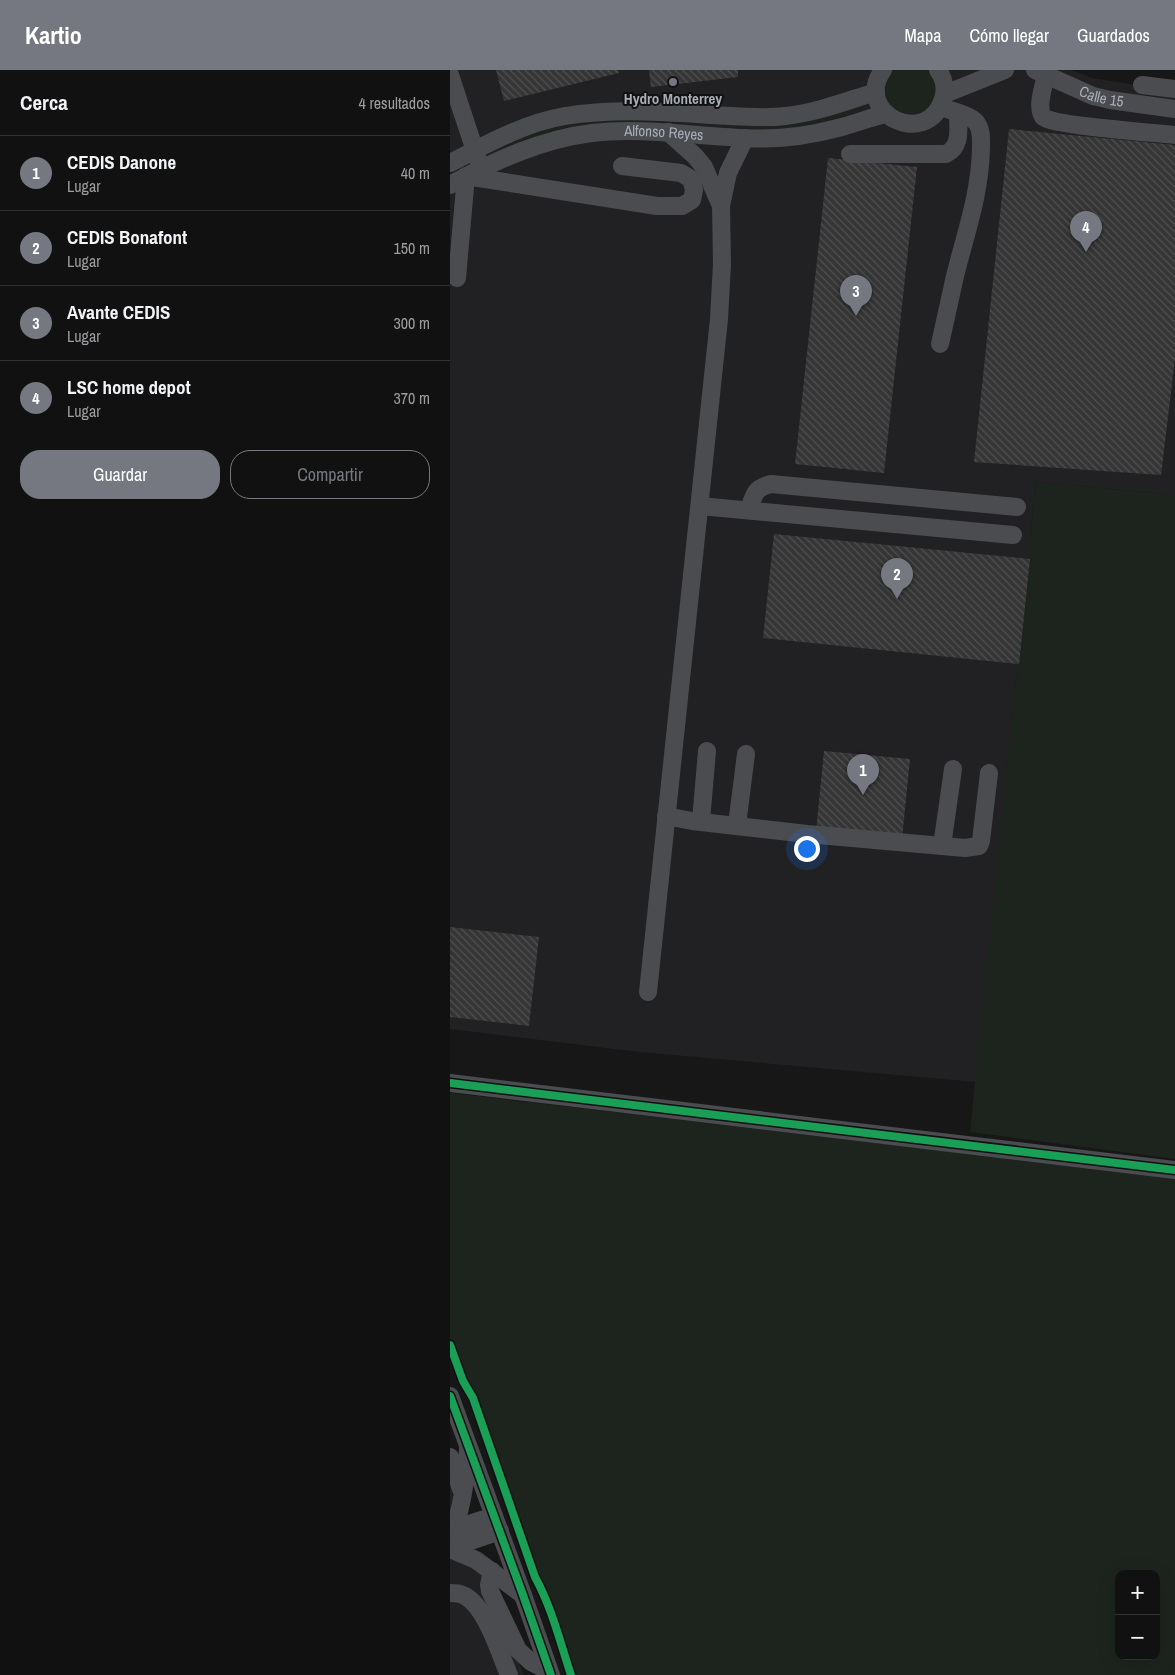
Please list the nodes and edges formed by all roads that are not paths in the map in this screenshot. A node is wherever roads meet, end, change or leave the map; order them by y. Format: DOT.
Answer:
graph roads {
  1 [pos="884,70"];
  2 [pos="1006,70"];
  3 [pos="941,71"];
  4 [pos="1040,73"];
  5 [pos="450,75"];
  6 [pos="1142,85"];
  7 [pos="1175,89"];
  8 [pos="876,92"];
  9 [pos="943,100"];
  10 [pos="1175,109"];
  11 [pos="958,113"];
  12 [pos="885,114"];
  13 [pos="668,132"];
  14 [pos="1175,135"];
  15 [pos="745,138"];
  16 [pos="475,150"];
  17 [pos="850,154"];
  18 [pos="450,163"];
  19 [pos="622,166"];
  20 [pos="474,172"];
  21 [pos="450,184"];
  22 [pos="721,206"];
  23 [pos="457,278"];
  24 [pos="940,344"];
  25 [pos="700,506"];
  26 [pos="1017,507"];
  27 [pos="749,510"];
  28 [pos="1013,535"];
  29 [pos="707,751"];
  30 [pos="746,754"];
  31 [pos="953,769"];
  32 [pos="989,773"];
  33 [pos="666,816"];
  34 [pos="701,821"];
  35 [pos="737,825"];
  36 [pos="942,846"];
  37 [pos="648,992"];
  38 [pos="450,1083"];
  39 [pos="1175,1170"];
  40 [pos="450,1396"];
  41 [pos="468,1444"];
  42 [pos="450,1457"];
  43 [pos="463,1496"];
  44 [pos="497,1524"];
  45 [pos="451,1530"];
  46 [pos="450,1548"];
  47 [pos="492,1571"];
  48 [pos="450,1593"];
  49 [pos="523,1595"];
  50 [pos="550,1673"];
  51 [pos="509,1675"];
  1 -- 8 [label="street"];
  2 -- 9 [label="street"];
  3 -- 9 [label="street"];
  4 -- 10 [label="street, Calle 15"];
  4 -- 14 [label="street"];
  5 -- 16 [label="street"];
  6 -- 7 [label="street"];
  8 -- 12 [label="street"];
  8 -- 16 [label="street, Alfonso Reyes"];
  9 -- 11 [label="street"];
  9 -- 12 [label="street"];
  11 -- 17 [label="street"];
  11 -- 24 [label="street"];
  12 -- 15 [label="street, Alfonso Reyes"];
  13 -- 15 [label="street, Alfonso Reyes"];
  13 -- 20 [label="street, Alfonso Reyes"];
  13 -- 22 [label="street"];
  15 -- 22 [label="street"];
  16 -- 18 [label="street, Alfonso Reyes"];
  16 -- 20 [label="street"];
  19 -- 20 [label="street"];
  20 -- 21 [label="street, Alfonso Reyes"];
  20 -- 23 [label="street"];
  22 -- 25 [label="street"];
  25 -- 27 [label="street"];
  25 -- 33 [label="street"];
  26 -- 27 [label="street"];
  27 -- 28 [label="street"];
  29 -- 34 [label="street"];
  30 -- 35 [label="street"];
  31 -- 36 [label="street"];
  32 -- 36 [label="street"];
  33 -- 34 [label="street"];
  33 -- 37 [label="street"];
  34 -- 35 [label="street"];
  35 -- 36 [label="street"];
  38 -- 39 [label="street"];
  40 -- 41 [label="street"];
  41 -- 43 [label="street"];
  41 -- 44 [label="street"];
  42 -- 43 [label="street"];
  43 -- 45 [label="street"];
  44 -- 45 [label="street"];
  44 -- 46 [label="street"];
  44 -- 49 [label="street"];
  46 -- 47 [label="street"];
  47 -- 49 [label="street"];
  47 -- 50 [label="street"];
  48 -- 51 [label="street"];
  49 -- 50 [label="street"];
}
